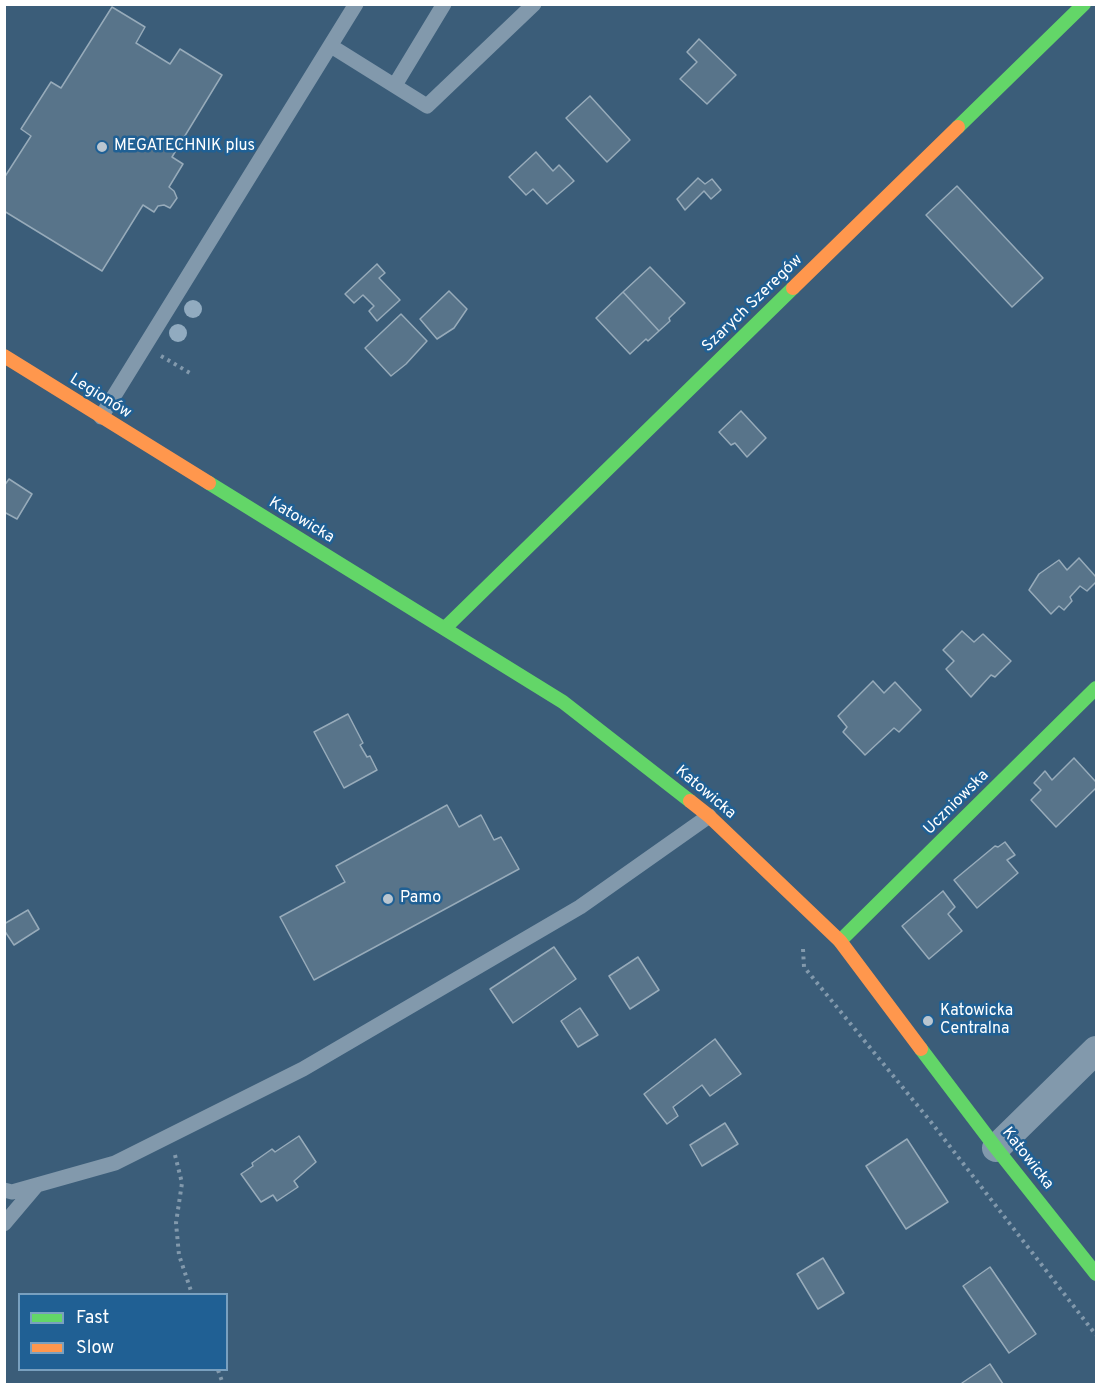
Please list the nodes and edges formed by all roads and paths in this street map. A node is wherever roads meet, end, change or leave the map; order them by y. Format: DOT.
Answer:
graph roads {
  1 [pos="356,4"];
  2 [pos="444,4"];
  3 [pos="534,4"];
  4 [pos="1084,4"];
  5 [pos="331,46"];
  6 [pos="395,85"];
  7 [pos="4,356"];
  8 [pos="166,360"];
  9 [pos="190,373"];
  10 [pos="101,417"];
  11 [pos="178,466"];
  12 [pos="445,628"];
  13 [pos="1096,688"];
  14 [pos="709,816"];
  15 [pos="840,941"];
  16 [pos="803,948"];
  17 [pos="1096,1050"];
  18 [pos="166,1137"];
  19 [pos="996,1148"];
  20 [pos="37,1185"];
  21 [pos="4,1190"];
  22 [pos="4,1224"];
  23 [pos="1096,1274"];
  24 [pos="192,1293"];
  25 [pos="1096,1335"];
  1 -- 5 [label="lane"];
  2 -- 6 [label="lane"];
  3 -- 6 [label="lane"];
  4 -- 12 [label="street, Szarych Szeregów"];
  5 -- 6 [label="lane"];
  5 -- 10 [label="lane"];
  7 -- 10 [label="street, Legionów"];
  8 -- 9 [label="path"];
  10 -- 11 [label="street, Legionów"];
  11 -- 12 [label="street, Katowicka"];
  12 -- 14 [label="street, Katowicka"];
  13 -- 15 [label="street, Uczniowska"];
  14 -- 15 [label="street, Katowicka"];
  14 -- 18 [label="lane"];
  15 -- 19 [label="street, Katowicka"];
  16 -- 25 [label="path"];
  17 -- 19 [label="street"];
  18 -- 20 [label="lane"];
  18 -- 24 [label="path"];
  19 -- 23 [label="street, Katowicka"];
  20 -- 21 [label="lane"];
  20 -- 22 [label="lane"];
}
